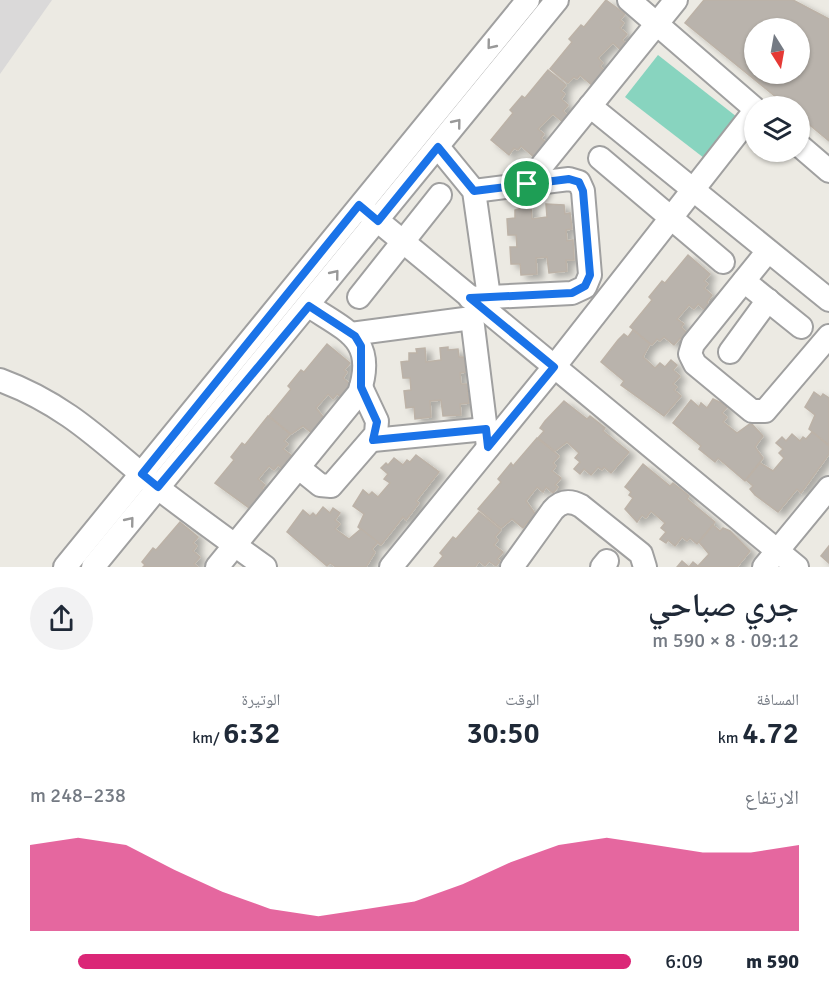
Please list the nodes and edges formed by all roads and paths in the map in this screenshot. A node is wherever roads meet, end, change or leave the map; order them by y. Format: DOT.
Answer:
graph roads {
  1 [pos="528,0"];
  2 [pos="557,0"];
  3 [pos="629,0"];
  4 [pos="676,0"];
  5 [pos="655,24"];
  6 [pos="744,100"];
  7 [pos="590,106"];
  8 [pos="744,125"];
  9 [pos="438,147"];
  10 [pos="810,155"];
  11 [pos="600,158"];
  12 [pos="829,171"];
  13 [pos="527,184"];
  14 [pos="693,190"];
  15 [pos="474,191"];
  16 [pos="440,195"];
  17 [pos="359,205"];
  18 [pos="671,218"];
  19 [pos="378,221"];
  20 [pos="403,242"];
  21 [pos="768,251"];
  22 [pos="723,261"];
  23 [pos="744,280"];
  24 [pos="359,297"];
  25 [pos="768,300"];
  26 [pos="829,300"];
  27 [pos="478,305"];
  28 [pos="309,306"];
  29 [pos="801,327"];
  30 [pos="351,333"];
  31 [pos="829,336"];
  32 [pos="730,352"];
  33 [pos="554,367"];
  34 [pos="0,380"];
  35 [pos="361,387"];
  36 [pos="487,438"];
  37 [pos="373,440"];
  38 [pos="299,468"];
  39 [pos="150,480"];
  40 [pos="829,488"];
  41 [pos="235,545"];
  42 [pos="770,559"];
  43 [pos="260,566"];
  44 [pos="65,567"];
  45 [pos="93,567"];
  46 [pos="217,567"];
  47 [pos="391,567"];
  48 [pos="512,567"];
  49 [pos="645,567"];
  50 [pos="797,567"];
  1 -- 17 [label="street, one-way"];
  9 -- 2 [label="street, one-way"];
  3 -- 5 [label="street"];
  4 -- 5 [label="street"];
  5 -- 6 [label="street"];
  5 -- 7 [label="street"];
  7 -- 13 [label="street"];
  7 -- 14 [label="street"];
  8 -- 14 [label="street"];
  9 -- 15 [label="street"];
  9 -- 19 [label="street"];
  10 -- 12 [label="street"];
  11 -- 18 [label="street"];
  13 -- 15 [label="street"];
  13 -- 27 [label="street"];
  14 -- 18 [label="street"];
  14 -- 21 [label="street"];
  15 -- 27 [label="street"];
  16 -- 20 [label="street"];
  17 -- 19 [label="street"];
  17 -- 39 [label="street"];
  18 -- 22 [label="street"];
  18 -- 33 [label="street"];
  19 -- 20 [label="street"];
  28 -- 19 [label="street, one-way"];
  20 -- 24 [label="street"];
  20 -- 27 [label="street"];
  21 -- 23 [label="street"];
  21 -- 26 [label="street"];
  23 -- 25 [label="street"];
  23 -- 31 [label="street"];
  25 -- 29 [label="street"];
  25 -- 32 [label="street"];
  27 -- 30 [label="street"];
  27 -- 33 [label="street"];
  27 -- 36 [label="street"];
  28 -- 30 [label="street"];
  28 -- 39 [label="street"];
  30 -- 35 [label="street"];
  33 -- 36 [label="street"];
  33 -- 42 [label="street"];
  34 -- 39 [label="street"];
  35 -- 37 [label="street"];
  35 -- 38 [label="street"];
  36 -- 37 [label="street"];
  36 -- 47 [label="street"];
  37 -- 38 [label="street"];
  38 -- 41 [label="street"];
  39 -- 41 [label="street"];
  39 -- 44 [label="street"];
  45 -- 39 [label="street, one-way"];
  40 -- 42 [label="street"];
  41 -- 43 [label="street"];
  41 -- 46 [label="street"];
  42 -- 50 [label="street"];
  48 -- 49 [label="street"];
}
